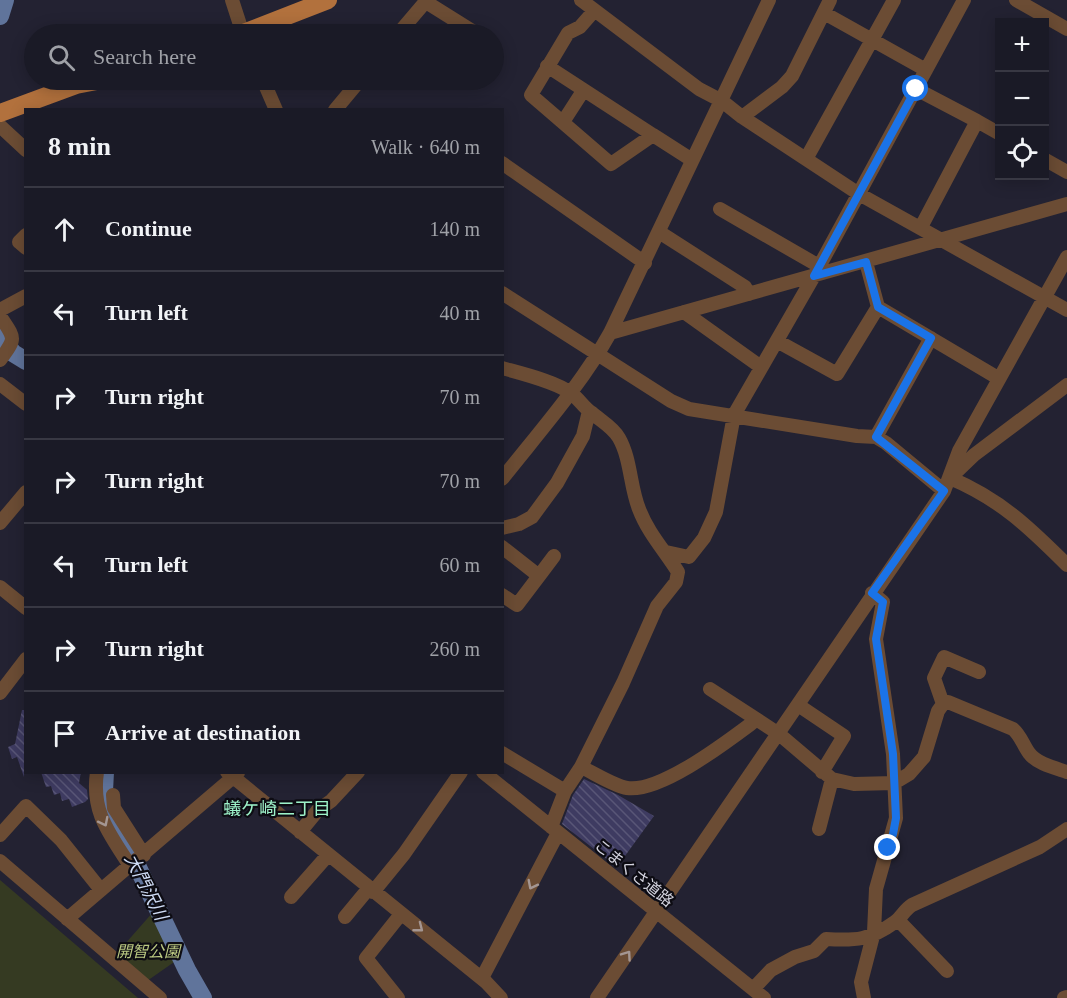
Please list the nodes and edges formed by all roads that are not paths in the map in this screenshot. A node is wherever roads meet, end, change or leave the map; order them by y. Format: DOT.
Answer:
graph roads {
  1 [pos="232,0"];
  2 [pos="327,0"];
  3 [pos="580,0"];
  4 [pos="769,0"];
  5 [pos="830,0"];
  6 [pos="894,0"];
  7 [pos="964,0"];
  8 [pos="1016,0"];
  9 [pos="427,1"];
  10 [pos="594,11"];
  11 [pos="824,13"];
  12 [pos="239,24"];
  13 [pos="267,24"];
  14 [pos="407,24"];
  15 [pos="462,24"];
  16 [pos="1067,29"];
  17 [pos="872,40"];
  18 [pos="547,66"];
  19 [pos="926,70"];
  20 [pos="916,89"];
  21 [pos="62,90"];
  22 [pos="267,90"];
  23 [pos="352,90"];
  24 [pos="583,91"];
  25 [pos="722,101"];
  26 [pos="275,108"];
  27 [pos="337,108"];
  28 [pos="0,113"];
  29 [pos="742,117"];
  30 [pos="977,121"];
  31 [pos="563,122"];
  32 [pos="0,126"];
  33 [pos="995,132"];
  34 [pos="653,135"];
  35 [pos="24,148"];
  36 [pos="806,159"];
  37 [pos="692,160"];
  38 [pos="1049,162"];
  39 [pos="504,164"];
  40 [pos="1067,172"];
  41 [pos="859,194"];
  42 [pos="1067,204"];
  43 [pos="720,209"];
  44 [pos="921,227"];
  45 [pos="659,232"];
  46 [pos="944,240"];
  47 [pos="1067,257"];
  48 [pos="866,262"];
  49 [pos="645,263"];
  50 [pos="816,271"];
  51 [pos="504,294"];
  52 [pos="749,294"];
  53 [pos="24,297"];
  54 [pos="1044,297"];
  55 [pos="878,307"];
  56 [pos="0,310"];
  57 [pos="1067,310"];
  58 [pos="684,312"];
  59 [pos="0,316"];
  60 [pos="610,333"];
  61 [pos="931,338"];
  62 [pos="777,341"];
  63 [pos="6,352"];
  64 [pos="598,354"];
  65 [pos="761,367"];
  66 [pos="504,369"];
  67 [pos="998,378"];
  68 [pos="0,384"];
  69 [pos="1067,385"];
  70 [pos="570,392"];
  71 [pos="24,403"];
  72 [pos="589,411"];
  73 [pos="734,415"];
  74 [pos="876,437"];
  75 [pos="504,476"];
  76 [pos="947,484"];
  77 [pos="24,494"];
  78 [pos="0,523"];
  79 [pos="504,528"];
  80 [pos="504,549"];
  81 [pos="666,552"];
  82 [pos="554,556"];
  83 [pos="1067,566"];
  84 [pos="539,576"];
  85 [pos="0,587"];
  86 [pos="872,593"];
  87 [pos="504,596"];
  88 [pos="24,606"];
  89 [pos="24,662"];
  90 [pos="979,672"];
  91 [pos="710,689"];
  92 [pos="0,693"];
  93 [pos="943,704"];
  94 [pos="798,705"];
  95 [pos="756,720"];
  96 [pos="779,734"];
  97 [pos="504,754"];
  98 [pos="581,767"];
  99 [pos="1067,772"];
  100 [pos="97,774"];
  101 [pos="233,774"];
  102 [pos="356,774"];
  103 [pos="460,774"];
  104 [pos="485,774"];
  105 [pos="827,776"];
  106 [pos="894,783"];
  107 [pos="565,790"];
  108 [pos="113,795"];
  109 [pos="819,829"];
  110 [pos="1067,829"];
  111 [pos="554,830"];
  112 [pos="300,832"];
  113 [pos="0,835"];
  114 [pos="328,855"];
  115 [pos="0,861"];
  116 [pos="137,861"];
  117 [pos="101,890"];
  118 [pos="371,890"];
  119 [pos="291,897"];
  120 [pos="657,912"];
  121 [pos="401,914"];
  122 [pos="345,917"];
  123 [pos="67,919"];
  124 [pos="898,920"];
  125 [pos="872,936"];
  126 [pos="947,971"];
  127 [pos="482,978"];
  128 [pos="758,993"];
  129 [pos="162,997"];
  130 [pos="398,998"];
  131 [pos="501,998"];
  132 [pos="597,998"];
  133 [pos="864,998"];
  1 -- 12 [label="street"];
  2 -- 13 [label="main road"];
  3 -- 10 [label="street"];
  4 -- 25 [label="street"];
  5 -- 11 [label="street"];
  6 -- 17 [label="street"];
  7 -- 19 [label="street"];
  8 -- 16 [label="street"];
  9 -- 14 [label="street"];
  9 -- 15 [label="street"];
  10 -- 18 [label="street"];
  10 -- 25 [label="street"];
  11 -- 17 [label="street"];
  11 -- 29 [label="street"];
  17 -- 19 [label="street"];
  17 -- 36 [label="street"];
  18 -- 24 [label="street"];
  18 -- 31 [label="street"];
  19 -- 20 [label="street"];
  20 -- 30 [label="street"];
  20 -- 41 [label="street"];
  21 -- 28 [label="main road"];
  22 -- 26 [label="street"];
  23 -- 27 [label="street"];
  24 -- 31 [label="street"];
  24 -- 34 [label="street"];
  25 -- 29 [label="street"];
  25 -- 37 [label="street"];
  29 -- 36 [label="street"];
  30 -- 33 [label="street"];
  30 -- 44 [label="street"];
  31 -- 34 [label="street"];
  32 -- 35 [label="street"];
  34 -- 37 [label="street"];
  36 -- 41 [label="street"];
  37 -- 45 [label="street"];
  38 -- 40 [label="street"];
  39 -- 49 [label="street"];
  41 -- 44 [label="street"];
  41 -- 50 [label="street"];
  42 -- 46 [label="street"];
  43 -- 50 [label="street"];
  44 -- 46 [label="street"];
  45 -- 49 [label="street"];
  45 -- 52 [label="street"];
  46 -- 48 [label="street"];
  46 -- 54 [label="street"];
  47 -- 54 [label="street"];
  48 -- 50 [label="street"];
  48 -- 55 [label="street"];
  49 -- 60 [label="street"];
  50 -- 52 [label="street"];
  50 -- 62 [label="street"];
  51 -- 64 [label="street"];
  52 -- 58 [label="street"];
  53 -- 56 [label="street"];
  54 -- 57 [label="street"];
  54 -- 67 [label="street"];
  55 -- 61 [label="street"];
  55 -- 62 [label="street"];
  58 -- 60 [label="street"];
  58 -- 65 [label="street"];
  59 -- 63 [label="street"];
  60 -- 64 [label="street"];
  61 -- 67 [label="street"];
  61 -- 74 [label="street"];
  62 -- 65 [label="street"];
  64 -- 70 [label="street"];
  64 -- 73 [label="street"];
  65 -- 73 [label="street"];
  66 -- 70 [label="street"];
  67 -- 76 [label="street"];
  68 -- 71 [label="street"];
  69 -- 76 [label="street"];
  70 -- 72 [label="street"];
  70 -- 75 [label="street"];
  72 -- 79 [label="street"];
  72 -- 81 [label="street"];
  73 -- 74 [label="street"];
  73 -- 81 [label="street"];
  74 -- 76 [label="street"];
  76 -- 83 [label="street"];
  76 -- 86 [label="street"];
  77 -- 78 [label="street"];
  80 -- 84 [label="street"];
  81 -- 98 [label="street"];
  82 -- 84 [label="street"];
  84 -- 87 [label="street"];
  85 -- 88 [label="street"];
  86 -- 94 [label="street"];
  86 -- 106 [label="street"];
  89 -- 92 [label="street"];
  90 -- 93 [label="street"];
  91 -- 95 [label="street"];
  93 -- 99 [label="street"];
  93 -- 106 [label="street"];
  94 -- 96 [label="street"];
  94 -- 105 [label="street"];
  95 -- 96 [label="street"];
  95 -- 98 [label="street"];
  96 -- 105 [label="street"];
  96 -- 120 [label="street"];
  97 -- 107 [label="street"];
  98 -- 107 [label="street"];
  100 -- 116 [label="street, one-way"];
  101 -- 112 [label="street"];
  101 -- 116 [label="street"];
  102 -- 112 [label="street"];
  103 -- 118 [label="street"];
  104 -- 111 [label="street, こまくさ道路"];
  105 -- 106 [label="street"];
  105 -- 109 [label="street"];
  106 -- 125 [label="street"];
  107 -- 111 [label="street"];
  108 -- 116 [label="street"];
  110 -- 124 [label="street"];
  111 -- 120 [label="street, こまくさ道路"];
  111 -- 127 [label="street, one-way"];
  112 -- 114 [label="street"];
  113 -- 117 [label="street"];
  114 -- 118 [label="street"];
  114 -- 119 [label="street"];
  115 -- 123 [label="street"];
  116 -- 117 [label="street"];
  117 -- 123 [label="street"];
  118 -- 121 [label="street"];
  118 -- 122 [label="street"];
  120 -- 128 [label="street, こまくさ道路"];
  132 -- 120 [label="street, one-way"];
  121 -- 127 [label="street, one-way"];
  121 -- 130 [label="street"];
  123 -- 129 [label="street"];
  124 -- 125 [label="street"];
  124 -- 126 [label="street"];
  125 -- 128 [label="street"];
  125 -- 133 [label="street"];
  127 -- 131 [label="street"];
}
